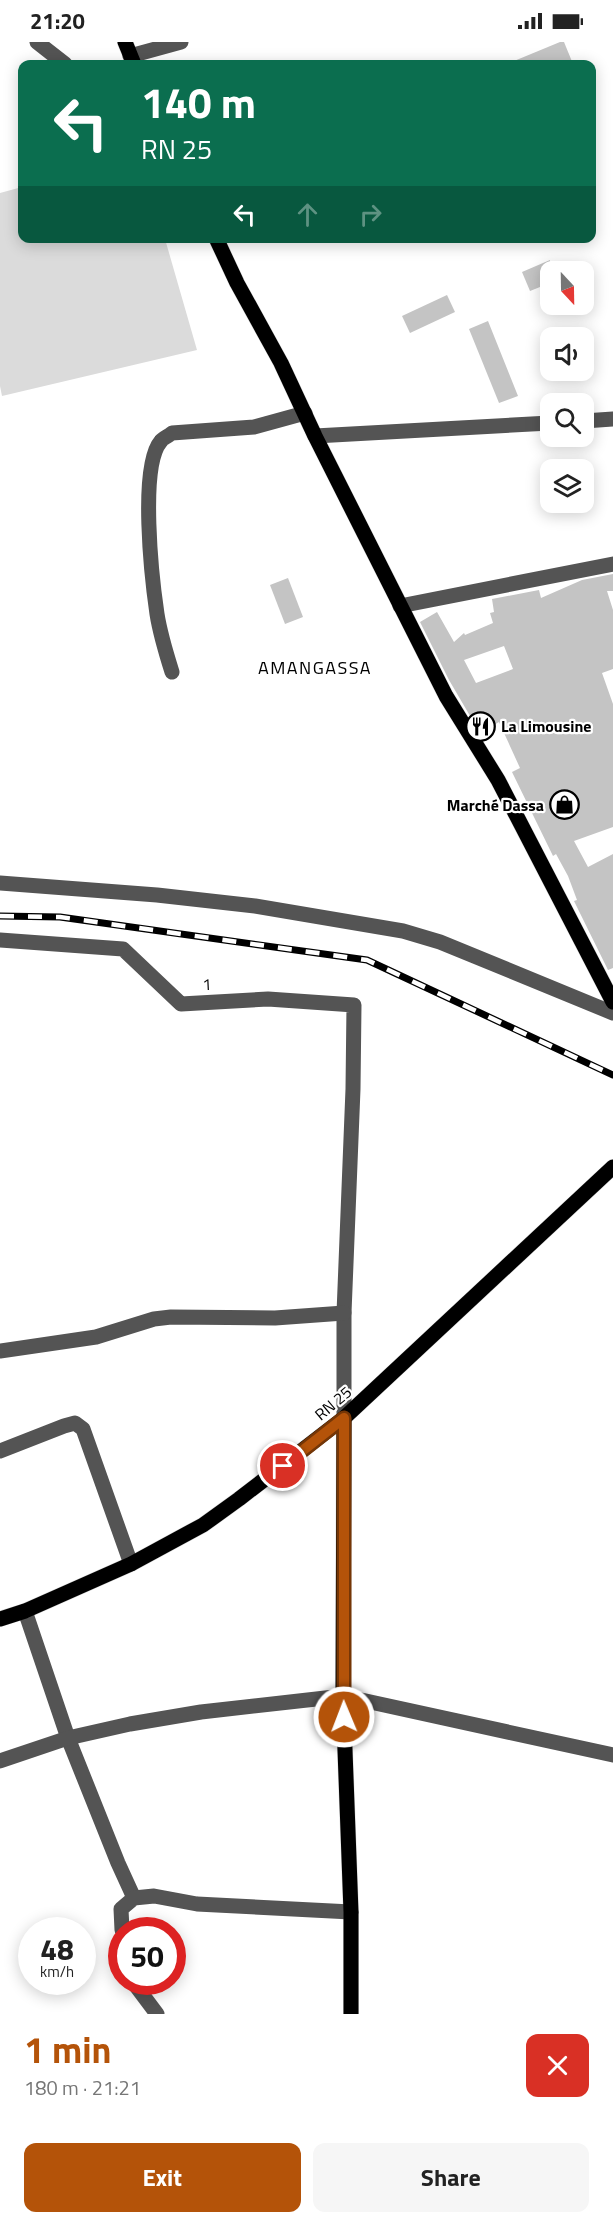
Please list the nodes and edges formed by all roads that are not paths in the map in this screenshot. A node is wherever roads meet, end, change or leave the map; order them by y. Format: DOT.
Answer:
graph roads {
  1 [pos="37,42"];
  2 [pos="181,42"];
  3 [pos="130,54"];
  4 [pos="60,60"];
  5 [pos="218,243"];
  6 [pos="304,413"];
  7 [pos="613,419"];
  8 [pos="594,420"];
  9 [pos="540,424"];
  10 [pos="315,436"];
  11 [pos="613,564"];
  12 [pos="400,606"];
  13 [pos="172,672"];
  14 [pos="0,883"];
  15 [pos="0,940"];
  16 [pos="613,1002"];
  17 [pos="613,1013"];
  18 [pos="613,1167"];
  19 [pos="344,1313"];
  20 [pos="0,1351"];
  21 [pos="344,1418"];
  22 [pos="0,1451"];
  23 [pos="131,1564"];
  24 [pos="25,1611"];
  25 [pos="0,1619"];
  26 [pos="343,1696"];
  27 [pos="68,1738"];
  28 [pos="613,1755"];
  29 [pos="0,1761"];
  30 [pos="134,1898"];
  31 [pos="351,1912"];
  32 [pos="122,1917"];
  33 [pos="143,1995"];
  34 [pos="157,2014"];
  35 [pos="351,2014"];
  1 -- 4 [label="street"];
  2 -- 3 [label="street"];
  5 -- 6 [label="main road"];
  6 -- 10 [label="main road"];
  6 -- 13 [label="street"];
  7 -- 8 [label="street"];
  9 -- 10 [label="street"];
  10 -- 12 [label="main road"];
  11 -- 12 [label="street"];
  12 -- 16 [label="main road"];
  14 -- 17 [label="street"];
  15 -- 19 [label="street, 1"];
  18 -- 21 [label="main road, RN 25 / RN 25"];
  19 -- 20 [label="street"];
  19 -- 21 [label="street"];
  21 -- 23 [label="main road, RN 25 / RN 25"];
  21 -- 26 [label="main road"];
  22 -- 23 [label="street"];
  23 -- 24 [label="main road, RN 25 / RN 25"];
  24 -- 25 [label="main road, RN 25 / RN 25"];
  24 -- 27 [label="street"];
  26 -- 27 [label="street"];
  26 -- 28 [label="street"];
  26 -- 31 [label="main road"];
  27 -- 29 [label="street"];
  27 -- 30 [label="street"];
  30 -- 31 [label="street"];
  30 -- 32 [label="street"];
  31 -- 35 [label="main road"];
  33 -- 34 [label="street"];
}
